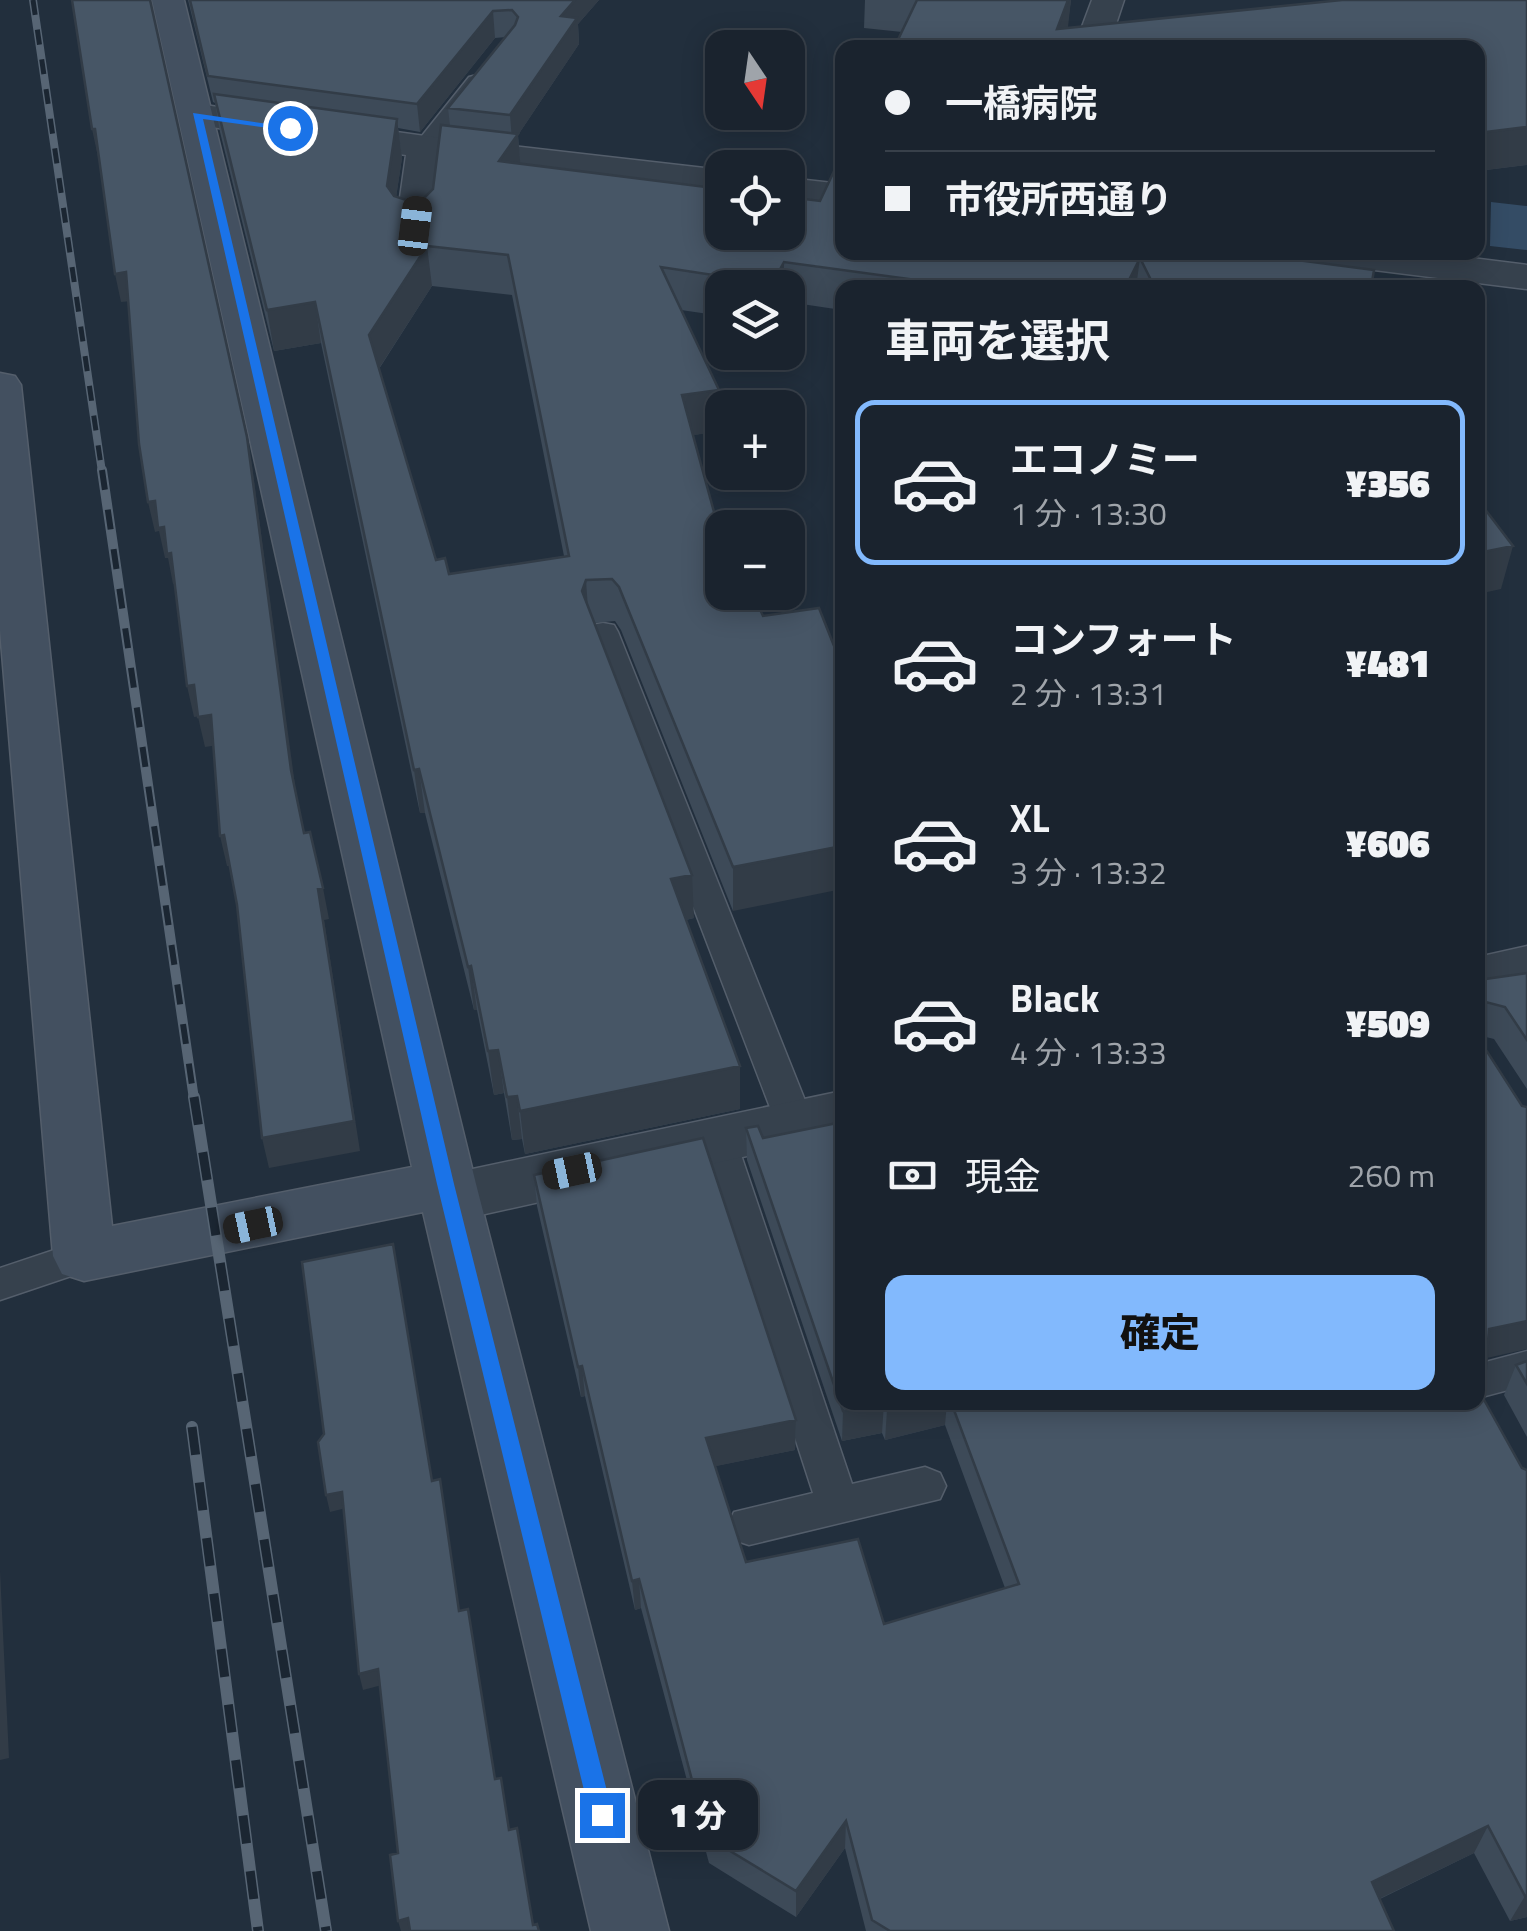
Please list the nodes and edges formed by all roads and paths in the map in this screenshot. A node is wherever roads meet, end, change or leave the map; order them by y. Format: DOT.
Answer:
graph roads {
  1 [pos="168,0"];
  2 [pos="1108,0"];
  3 [pos="1094,40"];
  4 [pos="494,60"];
  5 [pos="197,115"];
  6 [pos="425,148"];
  7 [pos="705,180"];
  8 [pos="805,191"];
  9 [pos="835,194"];
  10 [pos="415,226"];
  11 [pos="1390,260"];
  12 [pos="1527,277"];
  13 [pos="0,385"];
  14 [pos="11,591"];
  15 [pos="603,632"];
  16 [pos="1527,966"];
  17 [pos="1485,975"];
  18 [pos="819,1118"];
  19 [pos="717,1140"];
  20 [pos="447,1191"];
  21 [pos="84,1256"];
  22 [pos="0,1284"];
  23 [pos="1527,1368"];
  24 [pos="1485,1394"];
  25 [pos="925,1486"];
  26 [pos="838,1506"];
  27 [pos="750,1526"];
  28 [pos="630,1931"];
  1 -- 5 [label="street"];
  2 -- 3 [label="street"];
  4 -- 6 [label="lane"];
  5 -- 6 [label="street"];
  5 -- 20 [label="street"];
  6 -- 7 [label="street"];
  6 -- 10 [label="street"];
  8 -- 9 [label="street"];
  11 -- 12 [label="street"];
  13 -- 14 [label="street"];
  14 -- 21 [label="street"];
  15 -- 18 [label="lane"];
  16 -- 17 [label="street"];
  18 -- 19 [label="street"];
  19 -- 20 [label="street"];
  19 -- 26 [label="lane"];
  20 -- 21 [label="street"];
  20 -- 28 [label="street"];
  21 -- 22 [label="lane"];
  23 -- 24 [label="lane"];
  25 -- 26 [label="lane"];
  26 -- 27 [label="lane"];
}
